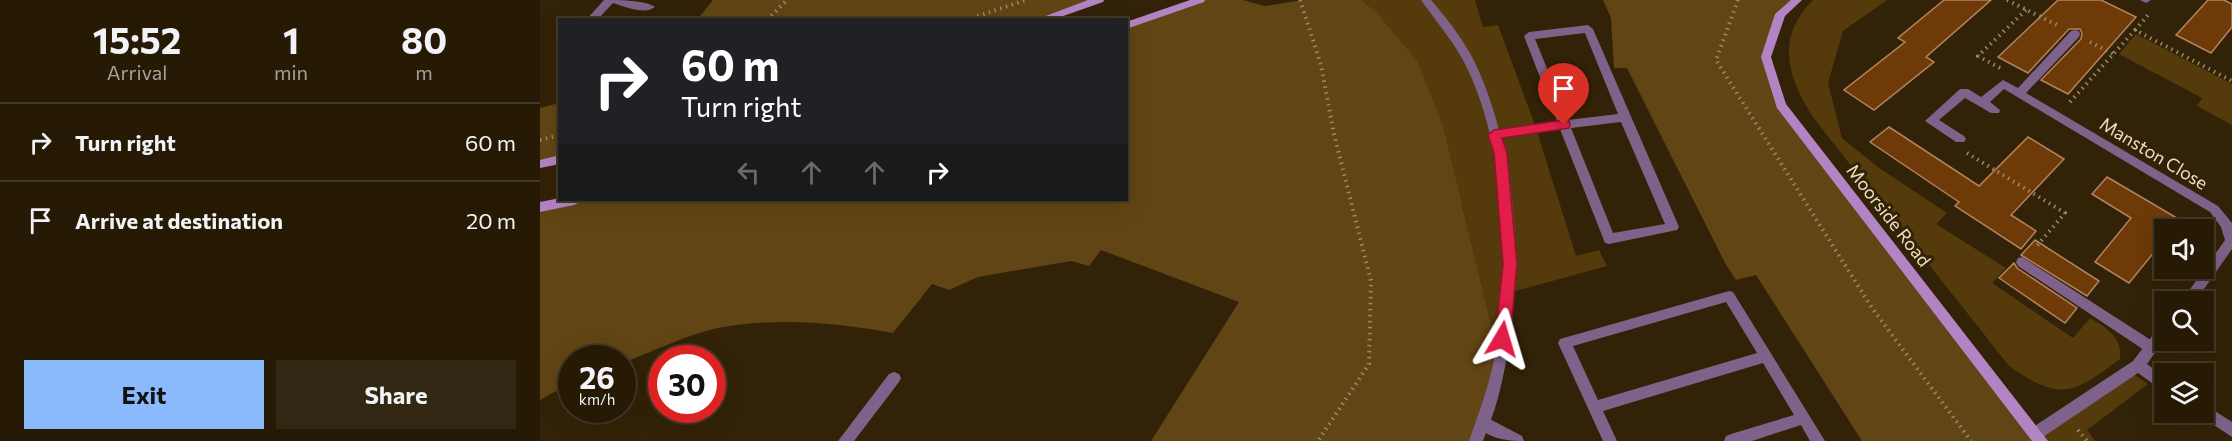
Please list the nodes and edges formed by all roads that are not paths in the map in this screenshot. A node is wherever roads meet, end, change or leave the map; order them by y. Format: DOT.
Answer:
graph roads {
  1 [pos="610,0"];
  2 [pos="616,0"];
  3 [pos="1099,0"];
  4 [pos="1200,0"];
  5 [pos="1426,0"];
  6 [pos="1797,0"];
  7 [pos="650,7"];
  8 [pos="593,18"];
  9 [pos="1046,18"];
  10 [pos="1128,25"];
  11 [pos="2075,34"];
  12 [pos="2019,94"];
  13 [pos="1982,103"];
  14 [pos="1995,110"];
  15 [pos="1625,117"];
  16 [pos="1564,125"];
  17 [pos="1494,135"];
  18 [pos="1960,139"];
  19 [pos="558,160"];
  20 [pos="540,164"];
  21 [pos="569,201"];
  22 [pos="540,207"];
  23 [pos="2022,262"];
  24 [pos="2195,291"];
  25 [pos="2154,345"];
  26 [pos="2152,348"];
  27 [pos="1766,356"];
  28 [pos="2138,365"];
  29 [pos="2154,377"];
  30 [pos="894,378"];
  31 [pos="1594,406"];
  32 [pos="2214,417"];
  33 [pos="1804,418"];
  34 [pos="1484,423"];
  35 [pos="2232,430"];
  36 [pos="2038,437"];
  37 [pos="845,441"];
  38 [pos="1476,441"];
  39 [pos="1517,441"];
  40 [pos="1610,441"];
  41 [pos="1731,441"];
  42 [pos="1818,441"];
  1 -- 8 [label="street"];
  2 -- 7 [label="street"];
  3 -- 9 [label="street"];
  4 -- 10 [label="street"];
  5 -- 17 [label="street"];
  6 -- 36 [label="street, Moorside Road"];
  11 -- 12 [label="street"];
  12 -- 13 [label="street, Manston Close"];
  12 -- 24 [label="street, Manston Close"];
  13 -- 14 [label="street"];
  13 -- 18 [label="street"];
  15 -- 16 [label="street"];
  15 -- 16 [label="street"];
  15 -- 16 [label="street"];
  16 -- 17 [label="street"];
  17 -- 34 [label="street"];
  19 -- 20 [label="street"];
  21 -- 22 [label="street"];
  23 -- 26 [label="street"];
  25 -- 26 [label="street"];
  26 -- 28 [label="street"];
  27 -- 31 [label="street"];
  27 -- 31 [label="street"];
  27 -- 33 [label="street"];
  28 -- 29 [label="street"];
  28 -- 36 [label="street"];
  30 -- 37 [label="street"];
  31 -- 40 [label="street"];
  32 -- 35 [label="street"];
  33 -- 41 [label="street"];
  33 -- 42 [label="street"];
  34 -- 38 [label="street"];
  34 -- 39 [label="street"];
}
